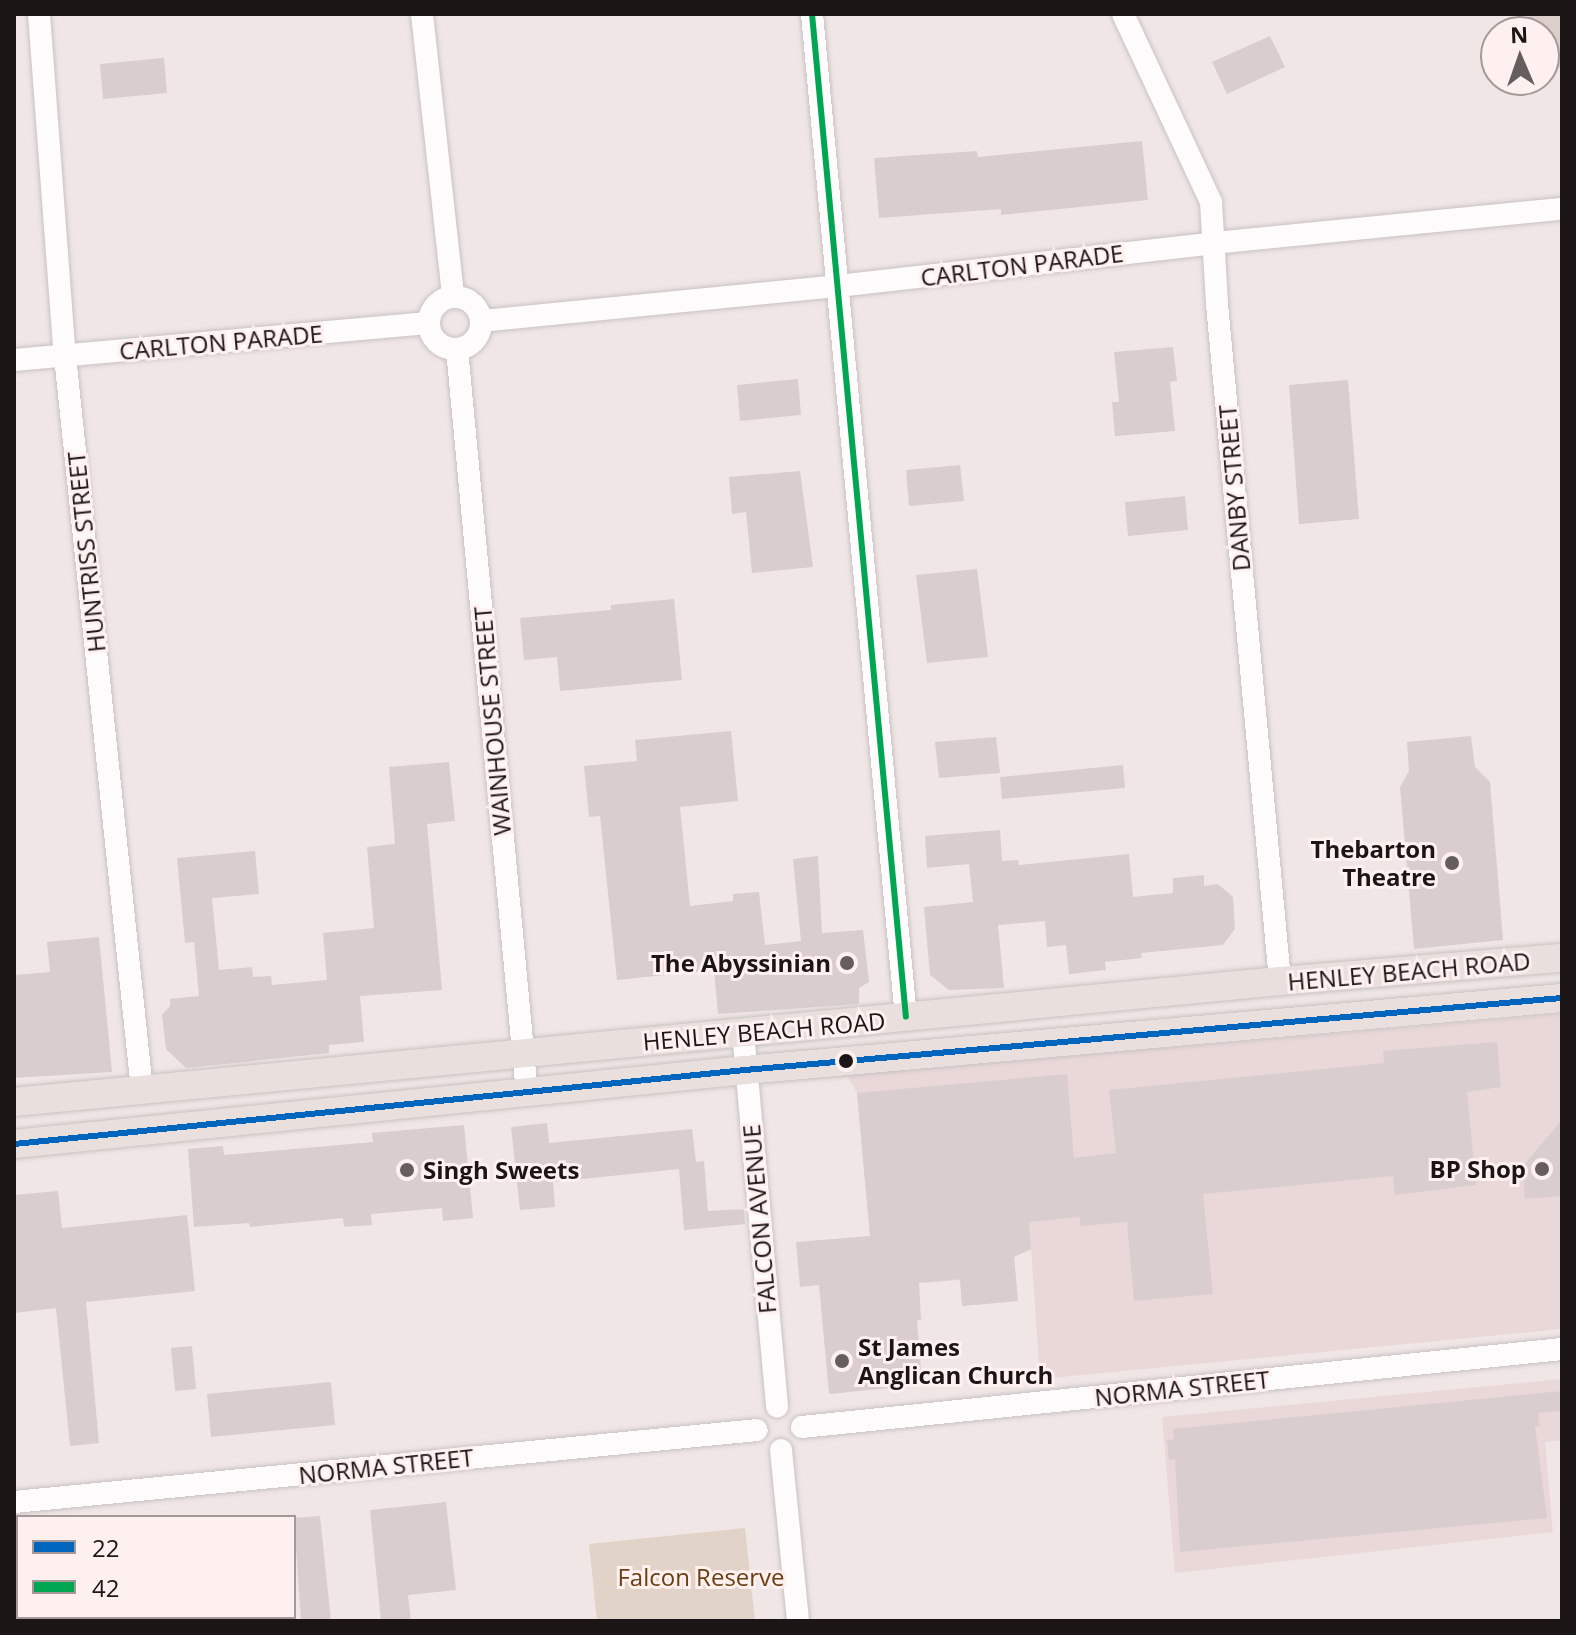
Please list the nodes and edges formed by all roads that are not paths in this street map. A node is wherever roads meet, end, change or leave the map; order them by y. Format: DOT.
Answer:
graph roads {
  1 [pos="39,14"];
  2 [pos="422,14"];
  3 [pos="812,14"];
  4 [pos="1123,14"];
  5 [pos="1547,14"];
  6 [pos="1562,50"];
  7 [pos="1562,209"];
  8 [pos="1213,243"];
  9 [pos="838,286"];
  10 [pos="453,296"];
  11 [pos="481,321"];
  12 [pos="428,323"];
  13 [pos="457,349"];
  14 [pos="65,356"];
  15 [pos="14,360"];
  16 [pos="1562,945"];
  17 [pos="1562,958"];
  18 [pos="1525,961"];
  19 [pos="1280,981"];
  20 [pos="1562,998"];
  21 [pos="906,1017"];
  22 [pos="743,1032"];
  23 [pos="522,1054"];
  24 [pos="745,1070"];
  25 [pos="142,1090"];
  26 [pos="527,1093"];
  27 [pos="14,1102"];
  28 [pos="14,1144"];
  29 [pos="1562,1349"];
  30 [pos="777,1406"];
  31 [pos="802,1427"];
  32 [pos="757,1430"];
  33 [pos="781,1450"];
  34 [pos="14,1502"];
  35 [pos="798,1621"];
  1 -- 14 [label="street, HUNTRISS STREET"];
  2 -- 10 [label="street"];
  3 -- 9 [label="street"];
  4 -- 8 [label="street, DANBY STREET"];
  5 -- 6 [label="highway"];
  7 -- 8 [label="street, CARLTON PARADE"];
  8 -- 9 [label="street, CARLTON PARADE"];
  8 -- 19 [label="street, DANBY STREET"];
  9 -- 11 [label="street, CARLTON PARADE"];
  9 -- 21 [label="street"];
  10 -- 11 [label="street"];
  10 -- 12 [label="street"];
  11 -- 13 [label="street"];
  12 -- 13 [label="street"];
  12 -- 14 [label="street, CARLTON PARADE"];
  13 -- 23 [label="street, WAINHOUSE STREET"];
  14 -- 15 [label="street, CARLTON PARADE"];
  14 -- 25 [label="street, HUNTRISS STREET"];
  16 -- 18 [label="main road"];
  17 -- 18 [label="main road, HENLEY BEACH ROAD"];
  18 -- 19 [label="main road, HENLEY BEACH ROAD"];
  19 -- 21 [label="main road, HENLEY BEACH ROAD"];
  20 -- 24 [label="main road, HENLEY BEACH ROAD"];
  21 -- 22 [label="main road, HENLEY BEACH ROAD"];
  22 -- 23 [label="main road, HENLEY BEACH ROAD"];
  22 -- 24 [label="street, FALCON AVENUE"];
  23 -- 25 [label="main road, HENLEY BEACH ROAD"];
  23 -- 26 [label="street, WAINHOUSE STREET"];
  24 -- 26 [label="main road, HENLEY BEACH ROAD"];
  24 -- 30 [label="street, FALCON AVENUE"];
  25 -- 27 [label="main road, HENLEY BEACH ROAD"];
  26 -- 28 [label="main road, HENLEY BEACH ROAD"];
  29 -- 31 [label="street, NORMA STREET"];
  30 -- 31 [label="street"];
  30 -- 32 [label="street"];
  31 -- 33 [label="street"];
  32 -- 33 [label="street"];
  32 -- 34 [label="street, NORMA STREET"];
  33 -- 35 [label="street"];
}
